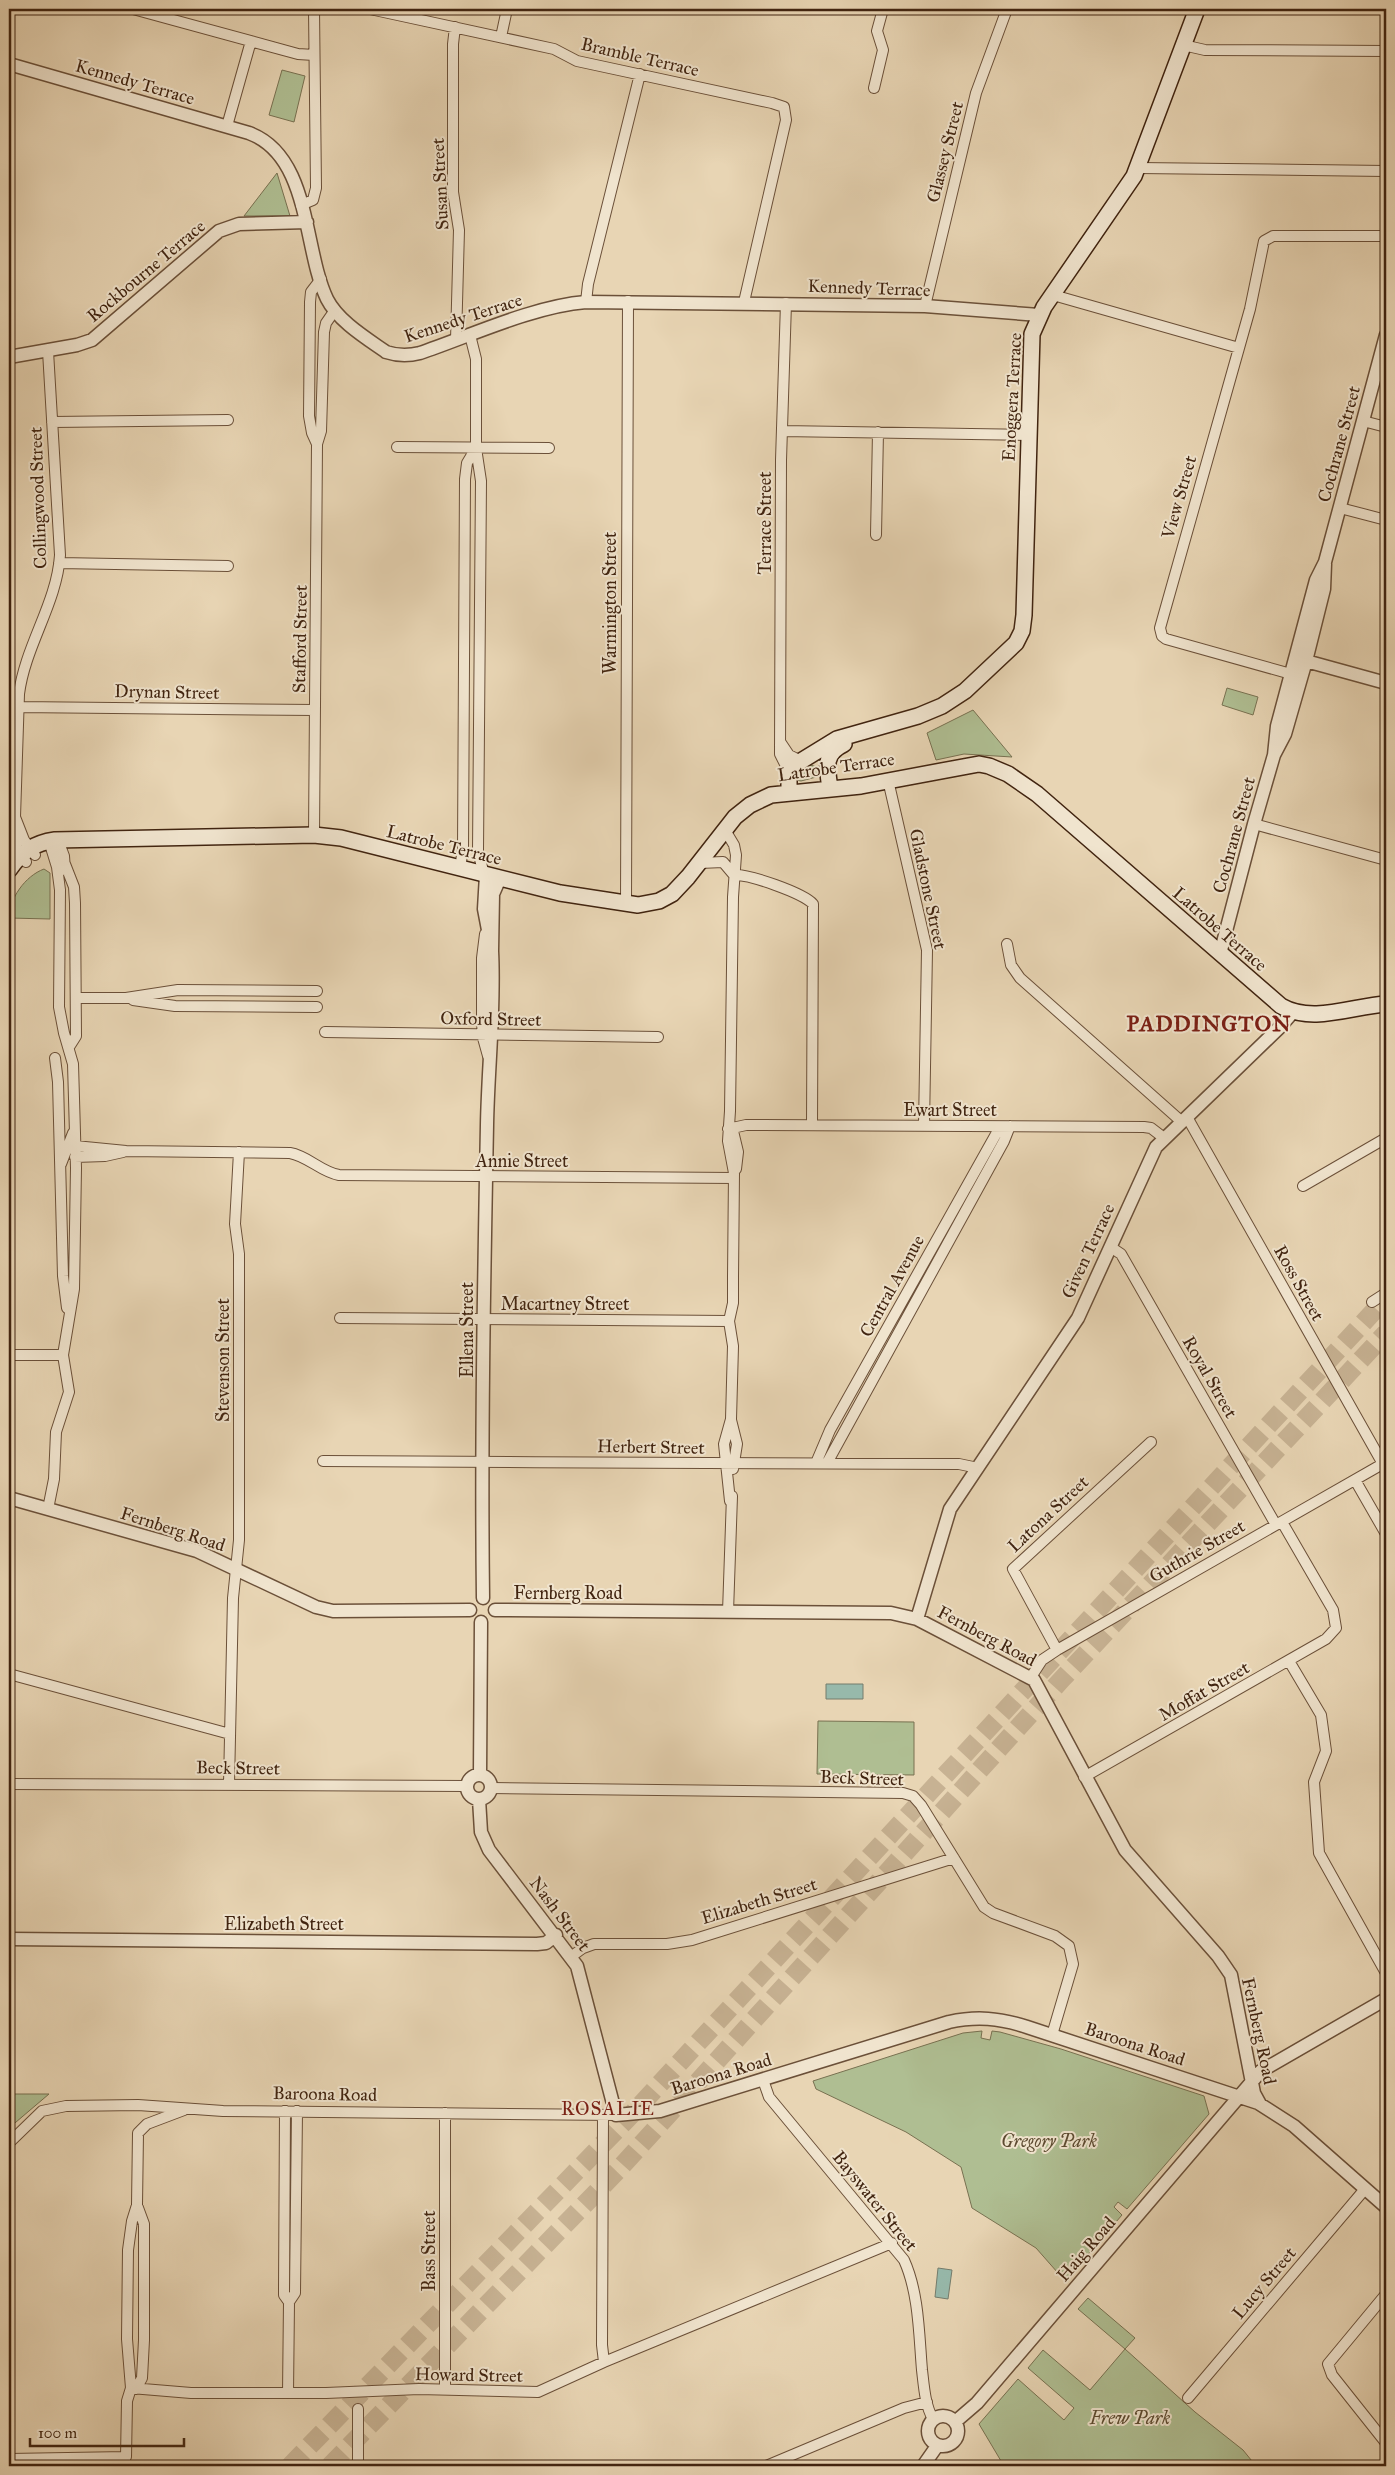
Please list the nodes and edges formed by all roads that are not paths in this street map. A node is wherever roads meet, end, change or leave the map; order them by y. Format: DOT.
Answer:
graph roads {
  1 [pos="133,9"];
  2 [pos="314,9"];
  3 [pos="370,9"];
  4 [pos="507,9"];
  5 [pos="883,9"];
  6 [pos="1007,9"];
  7 [pos="1197,9"];
  8 [pos="455,27"];
  9 [pos="501,37"];
  10 [pos="251,41"];
  11 [pos="1183,45"];
  12 [pos="1386,51"];
  13 [pos="314,55"];
  14 [pos="9,64"];
  15 [pos="640,74"];
  16 [pos="874,88"];
  17 [pos="227,126"];
  18 [pos="1138,168"];
  19 [pos="1386,171"];
  20 [pos="301,205"];
  21 [pos="307,222"];
  22 [pos="1386,236"];
  23 [pos="320,279"];
  24 [pos="1052,295"];
  25 [pos="586,302"];
  26 [pos="628,302"];
  27 [pos="744,302"];
  28 [pos="786,303"];
  29 [pos="925,306"];
  30 [pos="335,310"];
  31 [pos="1040,315"];
  32 [pos="470,336"];
  33 [pos="1386,338"];
  34 [pos="456,340"];
  35 [pos="1238,348"];
  36 [pos="48,351"];
  37 [pos="9,357"];
  38 [pos="228,420"];
  39 [pos="1363,421"];
  40 [pos="52,422"];
  41 [pos="1386,427"];
  42 [pos="782,431"];
  43 [pos="878,432"];
  44 [pos="1028,435"];
  45 [pos="317,444"];
  46 [pos="397,447"];
  47 [pos="476,448"];
  48 [pos="549,448"];
  49 [pos="1340,508"];
  50 [pos="1386,520"];
  51 [pos="876,535"];
  52 [pos="1325,562"];
  53 [pos="59,563"];
  54 [pos="228,566"];
  55 [pos="464,575"];
  56 [pos="480,575"];
  57 [pos="1306,661"];
  58 [pos="1291,674"];
  59 [pos="1386,682"];
  60 [pos="18,707"];
  61 [pos="315,710"];
  62 [pos="889,726"];
  63 [pos="463,729"];
  64 [pos="480,729"];
  65 [pos="781,743"];
  66 [pos="1274,755"];
  67 [pos="802,761"];
  68 [pos="790,774"];
  69 [pos="888,780"];
  70 [pos="829,781"];
  71 [pos="790,792"];
  72 [pos="13,813"];
  73 [pos="1254,824"];
  74 [pos="725,830"];
  75 [pos="314,835"];
  76 [pos="54,844"];
  77 [pos="28,855"];
  78 [pos="1386,860"];
  79 [pos="700,862"];
  80 [pos="65,864"];
  81 [pos="460,868"];
  82 [pos="9,870"];
  83 [pos="734,875"];
  84 [pos="490,876"];
  85 [pos="9,881"];
  86 [pos="60,890"];
  87 [pos="626,905"];
  88 [pos="485,913"];
  89 [pos="1007,944"];
  90 [pos="492,951"];
  91 [pos="1220,954"];
  92 [pos="317,991"];
  93 [pos="76,998"];
  94 [pos="126,998"];
  95 [pos="1386,1004"];
  96 [pos="316,1007"];
  97 [pos="1293,1012"];
  98 [pos="325,1032"];
  99 [pos="487,1035"];
  100 [pos="658,1037"];
  101 [pos="69,1047"];
  102 [pos="56,1058"];
  103 [pos="1184,1120"];
  104 [pos="812,1125"];
  105 [pos="924,1126"];
  106 [pos="1005,1126"];
  107 [pos="730,1129"];
  108 [pos="73,1131"];
  109 [pos="58,1135"];
  110 [pos="1164,1138"];
  111 [pos="1386,1138"];
  112 [pos="75,1146"];
  113 [pos="126,1151"];
  114 [pos="239,1152"];
  115 [pos="76,1157"];
  116 [pos="60,1169"];
  117 [pos="486,1177"];
  118 [pos="734,1178"];
  119 [pos="1303,1186"];
  120 [pos="1112,1248"];
  121 [pos="1386,1293"];
  122 [pos="1372,1302"];
  123 [pos="340,1318"];
  124 [pos="484,1319"];
  125 [pos="70,1321"];
  126 [pos="729,1321"];
  127 [pos="9,1355"];
  128 [pos="63,1355"];
  129 [pos="1151,1442"];
  130 [pos="324,1460"];
  131 [pos="484,1462"];
  132 [pos="827,1462"];
  133 [pos="730,1463"];
  134 [pos="816,1463"];
  135 [pos="1384,1463"];
  136 [pos="978,1468"];
  137 [pos="1355,1480"];
  138 [pos="9,1498"];
  139 [pos="48,1509"];
  140 [pos="1279,1523"];
  141 [pos="1386,1534"];
  142 [pos="236,1569"];
  143 [pos="483,1598"];
  144 [pos="470,1610"];
  145 [pos="495,1610"];
  146 [pos="728,1612"];
  147 [pos="917,1619"];
  148 [pos="481,1622"];
  149 [pos="1336,1628"];
  150 [pos="1057,1650"];
  151 [pos="1289,1661"];
  152 [pos="9,1674"];
  153 [pos="1031,1677"];
  154 [pos="230,1734"];
  155 [pos="480,1775"];
  156 [pos="1084,1777"];
  157 [pos="9,1784"];
  158 [pos="229,1784"];
  159 [pos="467,1786"];
  160 [pos="491,1788"];
  161 [pos="479,1800"];
  162 [pos="954,1858"];
  163 [pos="556,1936"];
  164 [pos="9,1939"];
  165 [pos="572,1956"];
  166 [pos="1386,1973"];
  167 [pos="1386,1999"];
  168 [pos="1052,2035"];
  169 [pos="763,2080"];
  170 [pos="1253,2081"];
  171 [pos="1240,2096"];
  172 [pos="1260,2104"];
  173 [pos="188,2108"];
  174 [pos="285,2111"];
  175 [pos="297,2112"];
  176 [pos="445,2113"];
  177 [pos="610,2115"];
  178 [pos="13,2135"];
  179 [pos="9,2143"];
  180 [pos="1365,2189"];
  181 [pos="137,2205"];
  182 [pos="1386,2207"];
  183 [pos="892,2244"];
  184 [pos="1386,2294"];
  185 [pos="289,2302"];
  186 [pos="604,2362"];
  187 [pos="133,2388"];
  188 [pos="445,2389"];
  189 [pos="288,2393"];
  190 [pos="1188,2398"];
  191 [pos="926,2402"];
  192 [pos="358,2409"];
  193 [pos="933,2419"];
  194 [pos="955,2422"];
  195 [pos="1386,2443"];
  196 [pos="937,2446"];
  197 [pos="9,2459"];
  198 [pos="358,2466"];
  199 [pos="766,2466"];
  200 [pos="923,2466"];
  1 -- 10 [label="street"];
  2 -- 13 [label="street"];
  3 -- 8 [label="street, Bramble Terrace"];
  4 -- 9 [label="street"];
  5 -- 16 [label="street"];
  6 -- 29 [label="street, Glassey Street"];
  7 -- 11 [label="main road, Enoggera Terrace"];
  8 -- 9 [label="street, Bramble Terrace"];
  8 -- 34 [label="street, Susan Street"];
  9 -- 15 [label="street, Bramble Terrace"];
  10 -- 13 [label="street"];
  10 -- 17 [label="street"];
  11 -- 12 [label="street"];
  11 -- 18 [label="main road, Enoggera Terrace"];
  13 -- 20 [label="street"];
  14 -- 17 [label="street, Kennedy Terrace"];
  15 -- 25 [label="street"];
  15 -- 27 [label="street, Bramble Terrace"];
  17 -- 20 [label="street, Kennedy Terrace"];
  18 -- 19 [label="street"];
  18 -- 24 [label="main road, Enoggera Terrace"];
  20 -- 21 [label="street, Kennedy Terrace"];
  21 -- 23 [label="street, Kennedy Terrace"];
  21 -- 36 [label="street, Rockbourne Terrace"];
  22 -- 35 [label="street, View Street"];
  23 -- 30 [label="street, Kennedy Terrace"];
  23 -- 45 [label="street, Stafford Street"];
  24 -- 31 [label="main road, Enoggera Terrace"];
  24 -- 35 [label="street"];
  25 -- 26 [label="street, Kennedy Terrace"];
  25 -- 32 [label="street, Kennedy Terrace"];
  26 -- 27 [label="street, Kennedy Terrace"];
  26 -- 87 [label="street, Warmington Street"];
  27 -- 28 [label="street, Kennedy Terrace"];
  28 -- 29 [label="street, Kennedy Terrace"];
  28 -- 42 [label="street, Terrace Street"];
  29 -- 31 [label="street, Kennedy Terrace"];
  30 -- 34 [label="street, Kennedy Terrace"];
  30 -- 45 [label="street, Stafford Street"];
  31 -- 44 [label="main road, Enoggera Terrace"];
  32 -- 34 [label="street, Kennedy Terrace"];
  32 -- 47 [label="street"];
  33 -- 39 [label="street, Cochrane Street"];
  35 -- 58 [label="street, View Street"];
  36 -- 37 [label="street, Rockbourne Terrace"];
  36 -- 40 [label="street, Collingwood Street"];
  38 -- 40 [label="street"];
  39 -- 41 [label="street"];
  39 -- 49 [label="street, Cochrane Street"];
  40 -- 53 [label="street, Collingwood Street"];
  42 -- 43 [label="street"];
  42 -- 65 [label="street, Terrace Street"];
  43 -- 44 [label="street"];
  43 -- 51 [label="street"];
  44 -- 62 [label="main road, Enoggera Terrace"];
  45 -- 61 [label="street, Stafford Street"];
  46 -- 47 [label="street"];
  47 -- 48 [label="street"];
  47 -- 55 [label="street"];
  47 -- 56 [label="street"];
  49 -- 50 [label="street"];
  49 -- 52 [label="street, Cochrane Street"];
  52 -- 57 [label="street, Cochrane Street"];
  52 -- 58 [label="street, Cochrane Street"];
  53 -- 54 [label="street"];
  53 -- 60 [label="street, Collingwood Street"];
  55 -- 56 [label="street"];
  55 -- 63 [label="street"];
  56 -- 64 [label="street"];
  57 -- 59 [label="street"];
  57 -- 66 [label="street, Cochrane Street"];
  58 -- 66 [label="street, Cochrane Street"];
  60 -- 61 [label="street, Drynan Street"];
  60 -- 72 [label="street, Collingwood Street"];
  61 -- 75 [label="street, Stafford Street"];
  62 -- 67 [label="main road, Enoggera Terrace"];
  62 -- 70 [label="main road, Enoggera Terrace"];
  63 -- 64 [label="street"];
  63 -- 81 [label="street"];
  64 -- 84 [label="street"];
  65 -- 67 [label="street"];
  65 -- 68 [label="street, Terrace Street"];
  66 -- 73 [label="street, Cochrane Street"];
  67 -- 68 [label="main road, Enoggera Terrace"];
  67 -- 70 [label="main road"];
  68 -- 71 [label="main road"];
  69 -- 70 [label="main road, Latrobe Terrace"];
  69 -- 91 [label="main road, Latrobe Terrace"];
  69 -- 105 [label="street, Gladstone Street"];
  70 -- 71 [label="main road, Latrobe Terrace"];
  71 -- 74 [label="main road, Latrobe Terrace"];
  72 -- 77 [label="street, Collingwood Street"];
  73 -- 78 [label="street"];
  73 -- 91 [label="street, Cochrane Street"];
  74 -- 79 [label="main road, Latrobe Terrace"];
  74 -- 83 [label="street"];
  75 -- 76 [label="main road, Latrobe Terrace"];
  75 -- 81 [label="main road, Latrobe Terrace"];
  76 -- 77 [label="main road, Latrobe Terrace"];
  76 -- 80 [label="street"];
  76 -- 86 [label="street"];
  77 -- 82 [label="main road"];
  77 -- 85 [label="main road, Latrobe Terrace"];
  79 -- 83 [label="street"];
  79 -- 87 [label="main road, Latrobe Terrace"];
  80 -- 86 [label="street"];
  80 -- 93 [label="street"];
  81 -- 84 [label="main road, Latrobe Terrace"];
  83 -- 104 [label="street"];
  83 -- 107 [label="street"];
  84 -- 87 [label="main road, Latrobe Terrace"];
  84 -- 88 [label="street, Ellena Street"];
  84 -- 90 [label="street, Ellena Street"];
  86 -- 101 [label="street"];
  88 -- 90 [label="street, Ellena Street"];
  88 -- 99 [label="street, Ellena Street"];
  89 -- 103 [label="street, Ross Street"];
  90 -- 99 [label="street, Ellena Street"];
  91 -- 97 [label="main road, Latrobe Terrace"];
  92 -- 94 [label="street"];
  93 -- 94 [label="street"];
  93 -- 101 [label="street"];
  94 -- 96 [label="street"];
  95 -- 97 [label="main road"];
  97 -- 103 [label="street, Given Terrace"];
  98 -- 99 [label="street, Oxford Street"];
  99 -- 100 [label="street, Oxford Street"];
  99 -- 117 [label="street, Ellena Street"];
  101 -- 108 [label="street"];
  102 -- 109 [label="street"];
  103 -- 110 [label="street, Given Terrace"];
  103 -- 135 [label="street, Ross Street"];
  104 -- 105 [label="street, Ewart Street"];
  104 -- 107 [label="street, Ewart Street"];
  105 -- 106 [label="street, Ewart Street"];
  106 -- 110 [label="street, Ewart Street"];
  106 -- 132 [label="street, Central Avenue"];
  106 -- 134 [label="street, Central Avenue"];
  107 -- 118 [label="street"];
  108 -- 109 [label="street"];
  108 -- 112 [label="street"];
  108 -- 116 [label="street"];
  109 -- 116 [label="street"];
  110 -- 120 [label="street, Given Terrace"];
  111 -- 119 [label="street"];
  112 -- 113 [label="street"];
  112 -- 115 [label="street"];
  113 -- 114 [label="street, Annie Street"];
  113 -- 115 [label="street"];
  114 -- 117 [label="street, Annie Street"];
  114 -- 142 [label="street, Stevenson Street"];
  115 -- 125 [label="street"];
  116 -- 125 [label="street"];
  117 -- 118 [label="street, Annie Street"];
  117 -- 124 [label="street, Ellena Street"];
  118 -- 126 [label="street"];
  120 -- 136 [label="street, Given Terrace"];
  120 -- 140 [label="street, Royal Street"];
  121 -- 122 [label="street"];
  123 -- 124 [label="street, Macartney Street"];
  124 -- 126 [label="street, Macartney Street"];
  124 -- 131 [label="street, Ellena Street"];
  125 -- 128 [label="street"];
  126 -- 133 [label="street"];
  127 -- 128 [label="street"];
  128 -- 139 [label="street"];
  129 -- 150 [label="street, Latona Street"];
  130 -- 131 [label="street, Herbert Street"];
  131 -- 133 [label="street, Herbert Street"];
  131 -- 143 [label="street, Ellena Street"];
  132 -- 134 [label="street, Herbert Street"];
  132 -- 136 [label="street, Herbert Street"];
  133 -- 134 [label="street, Herbert Street"];
  133 -- 146 [label="street"];
  135 -- 137 [label="street, Guthrie Street"];
  136 -- 147 [label="street, Given Terrace"];
  137 -- 140 [label="street, Guthrie Street"];
  137 -- 141 [label="street"];
  138 -- 139 [label="street, Fernberg Road"];
  139 -- 142 [label="street, Fernberg Road"];
  140 -- 149 [label="street, Royal Street"];
  140 -- 150 [label="street, Guthrie Street"];
  142 -- 144 [label="street, Fernberg Road"];
  142 -- 154 [label="street, Stevenson Street"];
  143 -- 144 [label="street"];
  143 -- 145 [label="street"];
  144 -- 148 [label="street"];
  145 -- 146 [label="street, Fernberg Road"];
  145 -- 148 [label="street"];
  146 -- 147 [label="street, Fernberg Road"];
  147 -- 153 [label="street, Fernberg Road"];
  148 -- 155 [label="street"];
  149 -- 151 [label="street, Moffat Street"];
  150 -- 153 [label="street, Guthrie Street"];
  151 -- 156 [label="street, Moffat Street"];
  151 -- 166 [label="street"];
  152 -- 154 [label="street"];
  153 -- 156 [label="street, Fernberg Road"];
  154 -- 158 [label="street, Stevenson Street"];
  155 -- 159 [label="street"];
  155 -- 160 [label="street"];
  156 -- 170 [label="street, Fernberg Road"];
  157 -- 158 [label="street, Beck Street"];
  158 -- 159 [label="street, Beck Street"];
  159 -- 161 [label="street"];
  160 -- 161 [label="street"];
  160 -- 162 [label="street, Beck Street"];
  161 -- 163 [label="street, Nash Street"];
  162 -- 165 [label="street, Elizabeth Street"];
  162 -- 168 [label="street, Beck Street"];
  163 -- 164 [label="street, Elizabeth Street"];
  163 -- 165 [label="street, Nash Street"];
  165 -- 177 [label="street, Nash Street"];
  167 -- 170 [label="street, Haig Road"];
  168 -- 169 [label="street, Baroona Road"];
  168 -- 171 [label="street, Baroona Road"];
  169 -- 177 [label="street, Baroona Road"];
  169 -- 183 [label="street, Bayswater Street"];
  170 -- 171 [label="street, Haig Road"];
  170 -- 172 [label="street, Fernberg Road"];
  171 -- 172 [label="street, Baroona Road"];
  171 -- 194 [label="street, Haig Road"];
  172 -- 180 [label="street, Baroona Road"];
  173 -- 174 [label="street, Baroona Road"];
  173 -- 178 [label="street, Baroona Road"];
  173 -- 181 [label="street"];
  174 -- 175 [label="street, Baroona Road"];
  174 -- 185 [label="street"];
  175 -- 176 [label="street, Baroona Road"];
  175 -- 185 [label="street"];
  176 -- 177 [label="street, Baroona Road"];
  176 -- 188 [label="street, Bass Street"];
  177 -- 186 [label="street"];
  178 -- 179 [label="street, Baroona Road"];
  180 -- 182 [label="street, Baroona Road"];
  180 -- 190 [label="street, Lucy Street"];
  181 -- 187 [label="street"];
  181 -- 187 [label="street"];
  183 -- 186 [label="street, Howard Street"];
  183 -- 191 [label="street, Bayswater Street"];
  184 -- 195 [label="street"];
  185 -- 189 [label="street"];
  186 -- 188 [label="street, Howard Street"];
  187 -- 189 [label="street, Howard Street"];
  187 -- 197 [label="street"];
  188 -- 189 [label="street, Howard Street"];
  191 -- 193 [label="street, Bayswater Street"];
  191 -- 199 [label="street"];
  192 -- 198 [label="street"];
  193 -- 194 [label="street"];
  193 -- 196 [label="street"];
  194 -- 196 [label="street"];
  196 -- 200 [label="street"];
}
